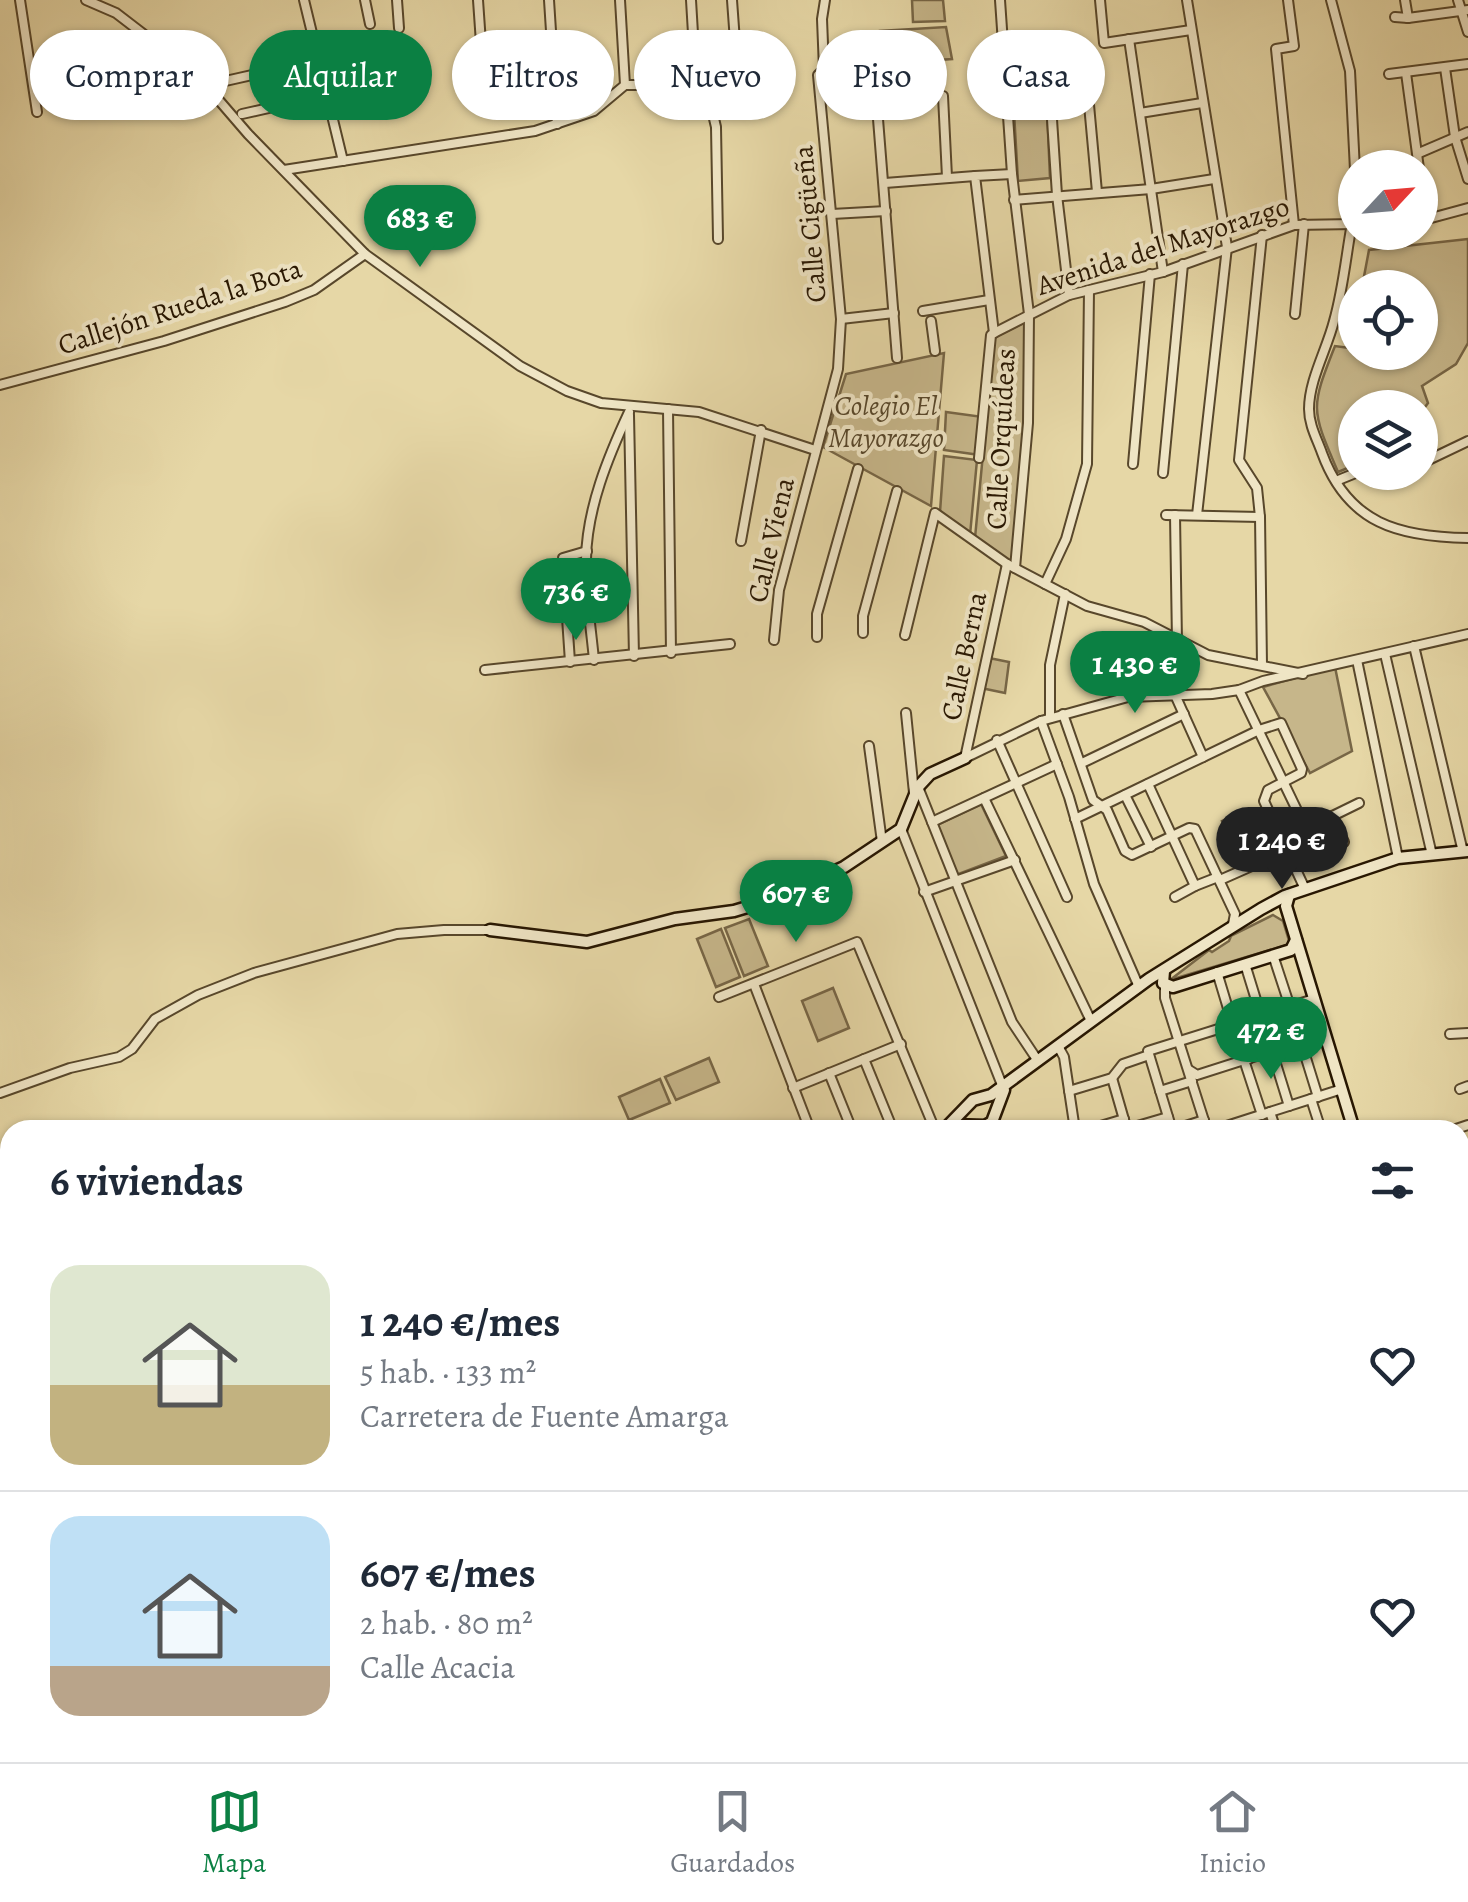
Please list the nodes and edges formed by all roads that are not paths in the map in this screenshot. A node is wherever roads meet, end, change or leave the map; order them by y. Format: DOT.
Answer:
graph roads {
  1 [pos="20,0"];
  2 [pos="86,0"];
  3 [pos="304,0"];
  4 [pos="365,0"];
  5 [pos="397,0"];
  6 [pos="478,0"];
  7 [pos="549,0"];
  8 [pos="620,0"];
  9 [pos="691,0"];
  10 [pos="732,0"];
  11 [pos="825,0"];
  12 [pos="1000,0"];
  13 [pos="1100,0"];
  14 [pos="1187,0"];
  15 [pos="1288,0"];
  16 [pos="1330,0"];
  17 [pos="1405,0"];
  18 [pos="1458,0"];
  19 [pos="106,4"];
  20 [pos="1465,11"];
  21 [pos="1395,17"];
  22 [pos="1408,18"];
  23 [pos="370,24"];
  24 [pos="400,28"];
  25 [pos="311,30"];
  26 [pos="480,30"];
  27 [pos="693,30"];
  28 [pos="734,30"];
  29 [pos="1191,30"];
  30 [pos="1468,32"];
  31 [pos="1129,40"];
  32 [pos="1468,64"];
  33 [pos="30,66"];
  34 [pos="1446,68"];
  35 [pos="1406,73"];
  36 [pos="1389,74"];
  37 [pos="625,86"];
  38 [pos="634,86"];
  39 [pos="1202,104"];
  40 [pos="249,112"];
  41 [pos="1140,113"];
  42 [pos="242,114"];
  43 [pos="333,120"];
  44 [pos="714,120"];
  45 [pos="878,120"];
  46 [pos="944,120"];
  47 [pos="1052,120"];
  48 [pos="1090,120"];
  49 [pos="557,124"];
  50 [pos="1468,132"];
  51 [pos="1455,137"];
  52 [pos="1354,150"];
  53 [pos="1418,150"];
  54 [pos="1427,150"];
  55 [pos="343,160"];
  56 [pos="284,170"];
  57 [pos="1012,174"];
  58 [pos="975,176"];
  59 [pos="948,177"];
  60 [pos="1214,179"];
  61 [pos="1468,179"];
  62 [pos="884,183"];
  63 [pos="1151,188"];
  64 [pos="1098,192"];
  65 [pos="1057,194"];
  66 [pos="1014,200"];
  67 [pos="1468,208"];
  68 [pos="886,211"];
  69 [pos="832,214"];
  70 [pos="1438,217"];
  71 [pos="1299,224"];
  72 [pos="1338,224"];
  73 [pos="1262,236"];
  74 [pos="718,240"];
  75 [pos="1227,247"];
  76 [pos="1348,250"];
  77 [pos="366,254"];
  78 [pos="1183,264"];
  79 [pos="1163,272"];
  80 [pos="1150,274"];
  81 [pos="1090,290"];
  82 [pos="1068,294"];
  83 [pos="988,300"];
  84 [pos="923,311"];
  85 [pos="894,313"];
  86 [pos="1029,314"];
  87 [pos="1295,314"];
  88 [pos="841,319"];
  89 [pos="931,321"];
  90 [pos="992,334"];
  91 [pos="935,351"];
  92 [pos="897,358"];
  93 [pos="0,385"];
  94 [pos="630,408"];
  95 [pos="668,409"];
  96 [pos="761,430"];
  97 [pos="1468,441"];
  98 [pos="815,450"];
  99 [pos="1438,455"];
  100 [pos="980,458"];
  101 [pos="1134,464"];
  102 [pos="858,470"];
  103 [pos="1163,473"];
  104 [pos="1336,481"];
  105 [pos="897,491"];
  106 [pos="1196,514"];
  107 [pos="1260,517"];
  108 [pos="1468,538"];
  109 [pos="740,541"];
  110 [pos="587,551"];
  111 [pos="1011,566"];
  112 [pos="1045,584"];
  113 [pos="1065,594"];
  114 [pos="863,633"];
  115 [pos="1468,634"];
  116 [pos="905,635"];
  117 [pos="816,637"];
  118 [pos="774,640"];
  119 [pos="1177,642"];
  120 [pos="730,644"];
  121 [pos="1414,646"];
  122 [pos="671,653"];
  123 [pos="1385,654"];
  124 [pos="634,656"];
  125 [pos="594,660"];
  126 [pos="1357,660"];
  127 [pos="570,662"];
  128 [pos="1262,665"];
  129 [pos="485,670"];
  130 [pos="1302,674"];
  131 [pos="1239,690"];
  132 [pos="1176,697"];
  133 [pos="906,713"];
  134 [pos="1064,714"];
  135 [pos="1184,714"];
  136 [pos="1045,720"];
  137 [pos="1258,730"];
  138 [pos="997,740"];
  139 [pos="869,746"];
  140 [pos="1203,757"];
  141 [pos="964,758"];
  142 [pos="1057,764"];
  143 [pos="1082,764"];
  144 [pos="1017,782"];
  145 [pos="1284,782"];
  146 [pos="1148,784"];
  147 [pos="917,793"];
  148 [pos="1125,795"];
  149 [pos="984,798"];
  150 [pos="1359,803"];
  151 [pos="1100,807"];
  152 [pos="1332,816"];
  153 [pos="1075,818"];
  154 [pos="932,822"];
  155 [pos="901,829"];
  156 [pos="1173,836"];
  157 [pos="882,842"];
  158 [pos="1150,847"];
  159 [pos="1288,850"];
  160 [pos="1465,852"];
  161 [pos="1432,855"];
  162 [pos="1398,858"];
  163 [pos="1014,860"];
  164 [pos="1295,866"];
  165 [pos="1219,878"];
  166 [pos="954,880"];
  167 [pos="1196,886"];
  168 [pos="1306,889"];
  169 [pos="924,892"];
  170 [pos="1067,896"];
  171 [pos="1175,896"];
  172 [pos="1289,896"];
  173 [pos="1255,914"];
  174 [pos="1292,926"];
  175 [pos="1230,928"];
  176 [pos="490,930"];
  177 [pos="1296,939"];
  178 [pos="1273,956"];
  179 [pos="1246,964"];
  180 [pos="1217,972"];
  181 [pos="1164,980"];
  182 [pos="754,984"];
  183 [pos="1143,985"];
  184 [pos="719,997"];
  185 [pos="1314,999"];
  186 [pos="1287,1008"];
  187 [pos="1261,1016"];
  188 [pos="1091,1022"];
  189 [pos="1235,1024"];
  190 [pos="1468,1033"];
  191 [pos="1326,1034"];
  192 [pos="1450,1034"];
  193 [pos="1179,1042"];
  194 [pos="1298,1043"];
  195 [pos="901,1044"];
  196 [pos="1058,1046"];
  197 [pos="1272,1051"];
  198 [pos="1149,1053"];
  199 [pos="864,1059"];
  200 [pos="1246,1059"];
  201 [pos="1038,1061"];
  202 [pos="1188,1070"];
  203 [pos="829,1073"];
  204 [pos="1112,1078"];
  205 [pos="1192,1081"];
  206 [pos="1004,1085"];
  207 [pos="793,1088"];
  208 [pos="1342,1089"];
  209 [pos="1160,1090"];
  210 [pos="1069,1091"];
  211 [pos="0,1094"];
  212 [pos="985,1097"];
  213 [pos="1315,1098"];
  214 [pos="1290,1106"];
  215 [pos="997,1107"];
  216 [pos="969,1108"];
  217 [pos="1266,1114"];
  218 [pos="1168,1117"];
  219 [pos="806,1120"];
  220 [pos="848,1120"];
  221 [pos="889,1120"];
  222 [pos="932,1120"];
  223 [pos="956,1120"];
  224 [pos="973,1120"];
  225 [pos="993,1120"];
  226 [pos="1073,1120"];
  227 [pos="1124,1120"];
  228 [pos="1154,1120"];
  229 [pos="1169,1120"];
  230 [pos="1206,1120"];
  231 [pos="1250,1120"];
  232 [pos="1270,1120"];
  233 [pos="1319,1120"];
  234 [pos="1351,1120"];
  1 -- 33 [label="street"];
  2 -- 19 [label="street"];
  3 -- 25 [label="street"];
  4 -- 23 [label="street"];
  5 -- 24 [label="street"];
  6 -- 26 [label="street"];
  7 -- 49 [label="street"];
  8 -- 37 [label="street"];
  9 -- 27 [label="street"];
  10 -- 28 [label="street"];
  11 -- 69 [label="street, Calle Cigüeña"];
  12 -- 57 [label="street, Calle Orquídeas"];
  13 -- 31 [label="street"];
  14 -- 29 [label="street"];
  15 -- 71 [label="street"];
  16 -- 52 [label="street"];
  17 -- 22 [label="street"];
  18 -- 20 [label="street"];
  19 -- 56 [label="street"];
  20 -- 22 [label="street"];
  20 -- 30 [label="street"];
  21 -- 22 [label="street"];
  29 -- 31 [label="street"];
  29 -- 39 [label="street"];
  31 -- 41 [label="street"];
  32 -- 34 [label="street"];
  34 -- 35 [label="street"];
  34 -- 51 [label="street"];
  35 -- 36 [label="street"];
  35 -- 53 [label="street"];
  37 -- 38 [label="street"];
  37 -- 49 [label="street"];
  39 -- 41 [label="street"];
  39 -- 60 [label="street"];
  40 -- 42 [label="street"];
  41 -- 63 [label="street"];
  43 -- 55 [label="street"];
  44 -- 74 [label="street"];
  45 -- 62 [label="street"];
  46 -- 59 [label="street"];
  47 -- 65 [label="street"];
  48 -- 64 [label="street"];
  49 -- 55 [label="street"];
  50 -- 51 [label="street"];
  51 -- 54 [label="street"];
  51 -- 61 [label="street"];
  55 -- 56 [label="street"];
  56 -- 77 [label="street"];
  57 -- 58 [label="street"];
  57 -- 66 [label="street, Calle Orquídeas"];
  58 -- 59 [label="street"];
  58 -- 83 [label="street"];
  59 -- 62 [label="street"];
  60 -- 63 [label="street"];
  60 -- 75 [label="street"];
  62 -- 68 [label="street"];
  63 -- 64 [label="street"];
  63 -- 79 [label="street"];
  64 -- 65 [label="street"];
  65 -- 66 [label="street"];
  65 -- 82 [label="street"];
  66 -- 86 [label="street, Calle Orquídeas"];
  67 -- 70 [label="street"];
  68 -- 69 [label="street"];
  68 -- 85 [label="street"];
  69 -- 88 [label="street, Calle Cigüeña"];
  71 -- 72 [label="street, Avenida del Mayorazgo"];
  71 -- 73 [label="street, Avenida del Mayorazgo"];
  71 -- 87 [label="street"];
  73 -- 75 [label="street, Avenida del Mayorazgo"];
  73 -- 107 [label="street"];
  75 -- 78 [label="street, Avenida del Mayorazgo"];
  75 -- 106 [label="street"];
  76 -- 104 [label="street"];
  77 -- 93 [label="street, Callejón Rueda la Bota"];
  77 -- 94 [label="street"];
  78 -- 79 [label="street, Avenida del Mayorazgo"];
  78 -- 103 [label="street"];
  79 -- 80 [label="street, Avenida del Mayorazgo"];
  80 -- 81 [label="street, Avenida del Mayorazgo"];
  80 -- 101 [label="street"];
  81 -- 82 [label="street, Avenida del Mayorazgo"];
  81 -- 112 [label="street"];
  82 -- 86 [label="street, Avenida del Mayorazgo"];
  83 -- 84 [label="street"];
  83 -- 90 [label="street"];
  85 -- 88 [label="street"];
  85 -- 92 [label="street"];
  86 -- 90 [label="street, Avenida del Mayorazgo"];
  86 -- 111 [label="street, Calle Orquídeas"];
  88 -- 98 [label="street, Calle Cigüeña"];
  89 -- 91 [label="street"];
  90 -- 100 [label="street"];
  94 -- 95 [label="street"];
  94 -- 110 [label="street"];
  94 -- 124 [label="street"];
  95 -- 96 [label="street"];
  95 -- 122 [label="street"];
  96 -- 98 [label="street"];
  96 -- 109 [label="street"];
  97 -- 99 [label="street"];
  98 -- 118 [label="street, Calle Viena"];
  102 -- 117 [label="street"];
  104 -- 108 [label="street"];
  105 -- 114 [label="street"];
  106 -- 107 [label="street"];
  106 -- 119 [label="street"];
  107 -- 128 [label="street"];
  110 -- 125 [label="street"];
  110 -- 127 [label="street"];
  111 -- 112 [label="street"];
  111 -- 116 [label="street"];
  111 -- 141 [label="street, Calle Berna"];
  112 -- 113 [label="street"];
  113 -- 119 [label="street"];
  113 -- 136 [label="street"];
  115 -- 121 [label="street"];
  119 -- 128 [label="street"];
  120 -- 122 [label="street"];
  121 -- 123 [label="street"];
  121 -- 160 [label="street"];
  122 -- 124 [label="street"];
  123 -- 126 [label="street"];
  123 -- 161 [label="street"];
  124 -- 125 [label="street"];
  125 -- 127 [label="street"];
  126 -- 130 [label="street"];
  126 -- 162 [label="street"];
  127 -- 129 [label="street"];
  128 -- 130 [label="street"];
  130 -- 131 [label="street"];
  131 -- 132 [label="street"];
  131 -- 137 [label="street"];
  132 -- 134 [label="street"];
  132 -- 135 [label="street"];
  133 -- 147 [label="street"];
  134 -- 136 [label="street"];
  134 -- 143 [label="street"];
  135 -- 140 [label="street"];
  135 -- 143 [label="street"];
  136 -- 138 [label="street"];
  136 -- 142 [label="street"];
  137 -- 140 [label="street"];
  137 -- 145 [label="street"];
  137 -- 145 [label="street"];
  138 -- 141 [label="street"];
  138 -- 144 [label="street"];
  139 -- 157 [label="street"];
  140 -- 146 [label="street"];
  141 -- 147 [label="street"];
  142 -- 144 [label="street"];
  142 -- 153 [label="street"];
  143 -- 151 [label="street"];
  144 -- 149 [label="street"];
  144 -- 170 [label="street"];
  145 -- 152 [label="street"];
  145 -- 159 [label="street"];
  146 -- 148 [label="street"];
  146 -- 156 [label="street"];
  147 -- 154 [label="street"];
  147 -- 155 [label="street"];
  148 -- 151 [label="street"];
  148 -- 158 [label="street"];
  149 -- 154 [label="street"];
  149 -- 163 [label="street"];
  150 -- 152 [label="street"];
  151 -- 153 [label="street"];
  151 -- 158 [label="street"];
  152 -- 164 [label="street"];
  153 -- 183 [label="street"];
  154 -- 166 [label="street"];
  155 -- 157 [label="street"];
  155 -- 169 [label="street"];
  156 -- 158 [label="street"];
  156 -- 165 [label="street"];
  156 -- 167 [label="street"];
  157 -- 176 [label="street"];
  159 -- 164 [label="street"];
  159 -- 165 [label="street"];
  160 -- 161 [label="street"];
  161 -- 162 [label="street"];
  162 -- 168 [label="street"];
  163 -- 166 [label="street"];
  163 -- 188 [label="street"];
  164 -- 168 [label="street"];
  165 -- 167 [label="street"];
  165 -- 175 [label="street"];
  166 -- 169 [label="street"];
  166 -- 201 [label="street"];
  167 -- 171 [label="street"];
  168 -- 172 [label="street"];
  169 -- 206 [label="street"];
  172 -- 173 [label="street"];
  172 -- 174 [label="street"];
  173 -- 174 [label="street"];
  173 -- 175 [label="street"];
  174 -- 177 [label="street"];
  175 -- 181 [label="street"];
  176 -- 211 [label="street"];
  177 -- 178 [label="street"];
  177 -- 185 [label="street"];
  178 -- 179 [label="street"];
  178 -- 186 [label="street"];
  179 -- 180 [label="street"];
  179 -- 187 [label="street"];
  180 -- 181 [label="street"];
  180 -- 189 [label="street"];
  181 -- 183 [label="street"];
  181 -- 193 [label="street"];
  182 -- 184 [label="street"];
  182 -- 195 [label="street"];
  182 -- 207 [label="street"];
  183 -- 188 [label="street"];
  185 -- 186 [label="street"];
  185 -- 191 [label="street"];
  186 -- 187 [label="street"];
  186 -- 194 [label="street"];
  187 -- 189 [label="street"];
  188 -- 196 [label="street"];
  189 -- 193 [label="street"];
  189 -- 200 [label="street"];
  190 -- 192 [label="street"];
  191 -- 194 [label="street"];
  191 -- 208 [label="street"];
  193 -- 198 [label="street"];
  193 -- 202 [label="street"];
  194 -- 197 [label="street"];
  194 -- 213 [label="street"];
  195 -- 199 [label="street"];
  195 -- 222 [label="street"];
  196 -- 201 [label="street"];
  196 -- 210 [label="street"];
  197 -- 200 [label="street"];
  197 -- 214 [label="street"];
  198 -- 204 [label="street"];
  198 -- 209 [label="street"];
  199 -- 203 [label="street"];
  199 -- 221 [label="street"];
  200 -- 202 [label="street"];
  200 -- 217 [label="street"];
  201 -- 206 [label="street"];
  202 -- 205 [label="street"];
  203 -- 207 [label="street"];
  203 -- 220 [label="street"];
  204 -- 210 [label="street"];
  204 -- 227 [label="street"];
  205 -- 209 [label="street"];
  205 -- 230 [label="street"];
  206 -- 212 [label="street"];
  206 -- 215 [label="street"];
  207 -- 219 [label="street"];
  208 -- 213 [label="street"];
  208 -- 234 [label="street"];
  209 -- 218 [label="street"];
  210 -- 226 [label="street"];
  212 -- 215 [label="street"];
  212 -- 216 [label="street"];
  213 -- 214 [label="street"];
  213 -- 233 [label="street"];
  214 -- 217 [label="street"];
  215 -- 225 [label="street"];
  216 -- 223 [label="street"];
  216 -- 224 [label="street"];
  217 -- 231 [label="street"];
  217 -- 232 [label="street"];
  218 -- 228 [label="street"];
  218 -- 229 [label="street"];
}
